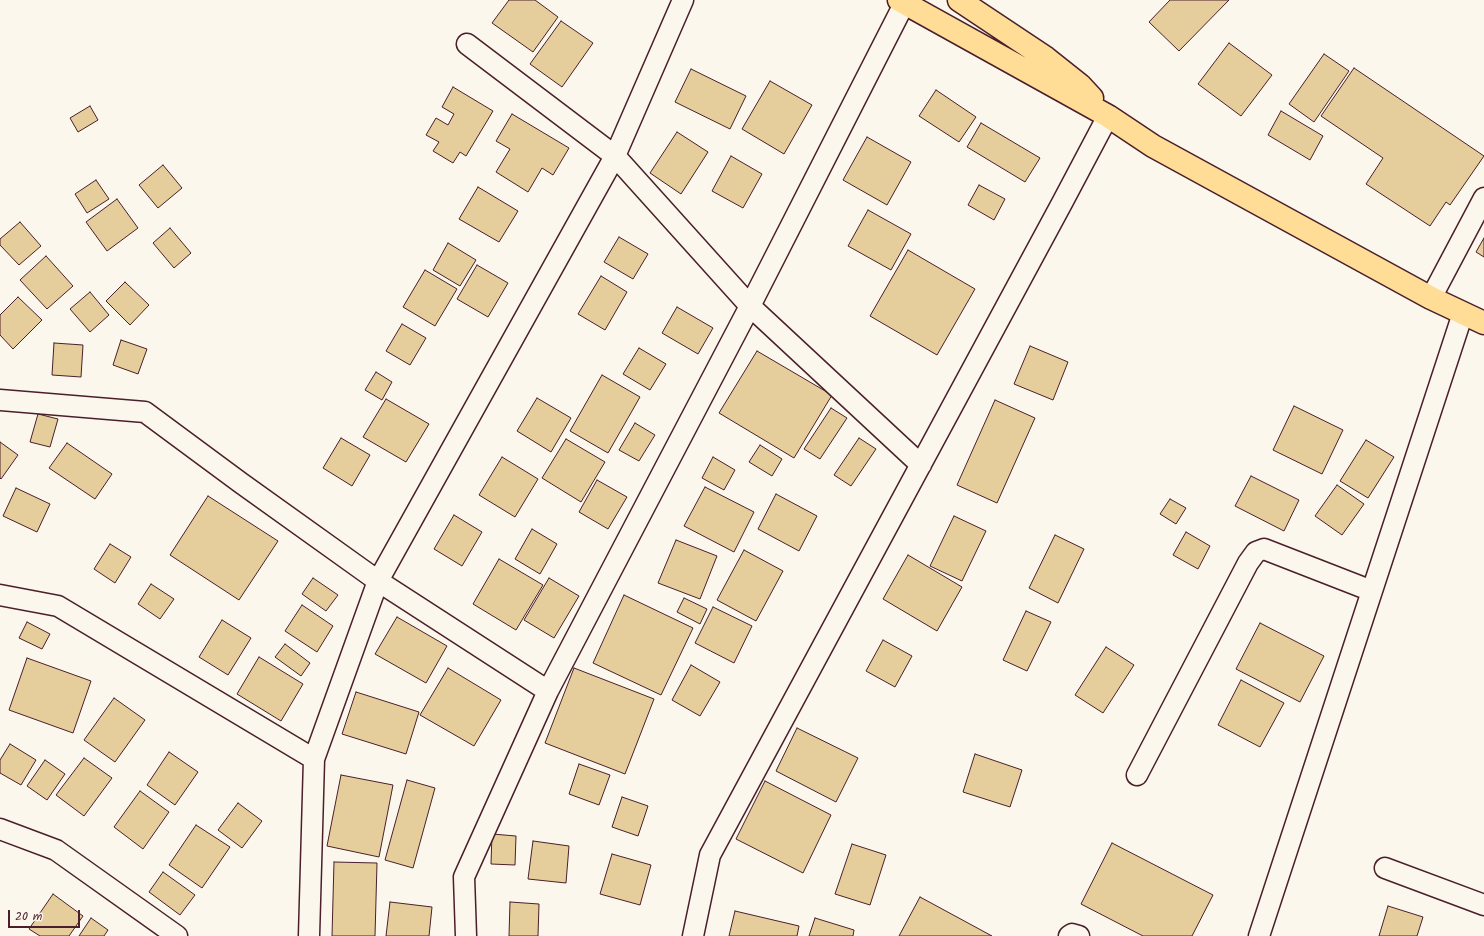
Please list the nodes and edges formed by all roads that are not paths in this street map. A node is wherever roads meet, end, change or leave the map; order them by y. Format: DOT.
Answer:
graph roads {
  1 [pos="683,0"];
  2 [pos="959,0"];
  3 [pos="901,2"];
  4 [pos="467,44"];
  5 [pos="1108,116"];
  6 [pos="615,156"];
  7 [pos="1484,198"];
  8 [pos="1431,298"];
  9 [pos="750,306"];
  10 [pos="1463,313"];
  11 [pos="1484,323"];
  12 [pos="0,400"];
  13 [pos="921,465"];
  14 [pos="378,581"];
  15 [pos="1372,591"];
  16 [pos="0,595"];
  17 [pos="548,691"];
  18 [pos="314,760"];
  19 [pos="1137,775"];
  20 [pos="0,829"];
  21 [pos="1385,868"];
  22 [pos="1484,905"];
  23 [pos="177,936"];
  24 [pos="310,936"];
  25 [pos="466,936"];
  26 [pos="693,936"];
  27 [pos="1069,936"];
  28 [pos="1079,936"];
  29 [pos="1259,936"];
  1 -- 6 [label="street"];
  2 -- 5 [label="highway"];
  3 -- 5 [label="highway"];
  3 -- 9 [label="street"];
  4 -- 6 [label="street"];
  5 -- 8 [label="highway"];
  5 -- 13 [label="street"];
  6 -- 9 [label="street"];
  6 -- 14 [label="street"];
  7 -- 8 [label="street"];
  8 -- 10 [label="highway"];
  9 -- 13 [label="street"];
  9 -- 17 [label="street"];
  10 -- 11 [label="highway"];
  10 -- 15 [label="street"];
  12 -- 14 [label="street"];
  13 -- 26 [label="street"];
  14 -- 17 [label="street"];
  14 -- 18 [label="street"];
  15 -- 19 [label="street"];
  15 -- 29 [label="street"];
  16 -- 18 [label="street"];
  17 -- 25 [label="street"];
  18 -- 24 [label="street"];
  20 -- 23 [label="street"];
  21 -- 22 [label="street"];
  27 -- 28 [label="street"];
}
